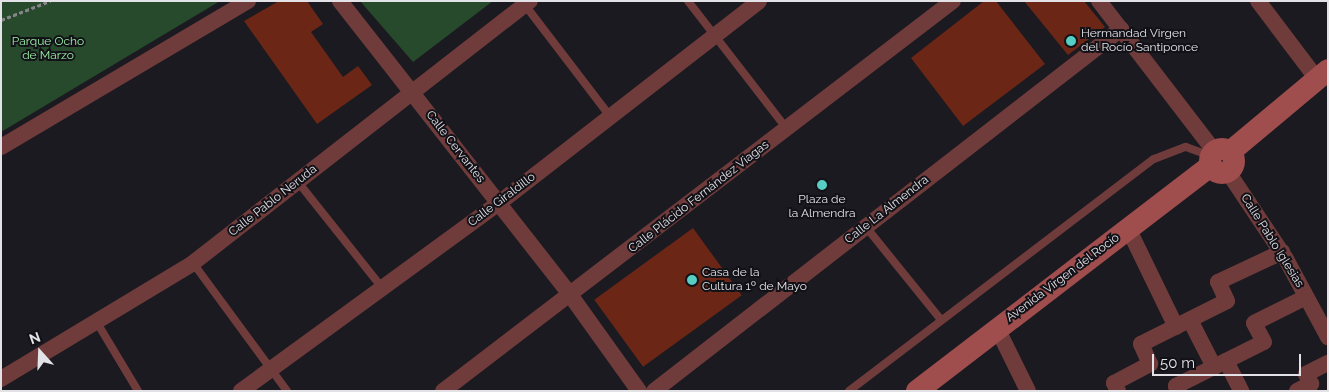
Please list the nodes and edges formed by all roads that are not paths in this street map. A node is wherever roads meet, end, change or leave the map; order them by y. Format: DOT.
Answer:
graph roads {
  1 [pos="248,1"];
  2 [pos="340,1"];
  3 [pos="688,1"];
  4 [pos="759,1"];
  5 [pos="953,1"];
  6 [pos="1099,1"];
  7 [pos="1258,1"];
  8 [pos="527,3"];
  9 [pos="1121,29"];
  10 [pos="714,36"];
  11 [pos="1322,75"];
  12 [pos="412,92"];
  13 [pos="610,116"];
  14 [pos="787,129"];
  15 [pos="1,147"];
  16 [pos="1219,160"];
  17 [pos="298,182"];
  18 [pos="499,203"];
  19 [pos="866,227"];
  20 [pos="1128,228"];
  21 [pos="1282,252"];
  22 [pos="193,262"];
  23 [pos="382,289"];
  24 [pos="571,296"];
  25 [pos="1306,297"];
  26 [pos="941,320"];
  27 [pos="96,321"];
  28 [pos="1183,323"];
  29 [pos="997,328"];
  30 [pos="1328,337"];
  31 [pos="1328,363"];
  32 [pos="1220,364"];
  33 [pos="273,371"];
  34 [pos="1,379"];
  35 [pos="138,391"];
  36 [pos="240,391"];
  37 [pos="288,391"];
  38 [pos="443,391"];
  39 [pos="639,391"];
  40 [pos="654,391"];
  41 [pos="849,391"];
  42 [pos="916,391"];
  43 [pos="1028,391"];
  44 [pos="1118,391"];
  45 [pos="1179,391"];
  46 [pos="1241,391"];
  47 [pos="1297,391"];
  1 -- 15 [label="street"];
  2 -- 12 [label="street, Calle Cervantes"];
  3 -- 10 [label="lane"];
  4 -- 10 [label="street, Calle Giraldillo"];
  5 -- 14 [label="street, Calle Plácido Fernández Viagas"];
  6 -- 9 [label="street, Calle Pablo Iglesias"];
  7 -- 11 [label="street"];
  8 -- 12 [label="street, Calle Pablo Neruda"];
  8 -- 13 [label="lane"];
  9 -- 16 [label="street, Calle Pablo Iglesias"];
  9 -- 19 [label="street, Calle La Almendra"];
  10 -- 13 [label="street, Calle Giraldillo"];
  10 -- 14 [label="lane"];
  11 -- 16 [label="street, Avenida Virgen del Rocío"];
  12 -- 17 [label="street, Calle Pablo Neruda"];
  12 -- 18 [label="street, Calle Cervantes"];
  13 -- 18 [label="street, Calle Giraldillo"];
  14 -- 24 [label="street, Calle Plácido Fernández Viagas"];
  16 -- 20 [label="street, Avenida Virgen del Rocío"];
  16 -- 21 [label="street, Calle Pablo Iglesias"];
  16 -- 26 [label="lane"];
  17 -- 22 [label="street, Calle Pablo Neruda"];
  17 -- 23 [label="lane"];
  18 -- 23 [label="street, Calle Giraldillo"];
  18 -- 24 [label="street, Calle Cervantes"];
  19 -- 26 [label="lane"];
  19 -- 40 [label="street, Calle La Almendra"];
  20 -- 28 [label="street"];
  20 -- 29 [label="street, Avenida Virgen del Rocío"];
  21 -- 25 [label="street, Calle Pablo Iglesias"];
  21 -- 28 [label="street"];
  22 -- 27 [label="street, Calle Pablo Neruda"];
  22 -- 33 [label="lane"];
  23 -- 33 [label="street, Calle Giraldillo"];
  24 -- 38 [label="street, Calle Plácido Fernández Viagas"];
  24 -- 39 [label="street, Calle Cervantes"];
  25 -- 30 [label="street, Calle Pablo Iglesias"];
  25 -- 32 [label="street"];
  26 -- 41 [label="lane"];
  27 -- 34 [label="street, Calle Pablo Neruda"];
  27 -- 35 [label="lane"];
  28 -- 32 [label="street"];
  28 -- 44 [label="street"];
  29 -- 42 [label="street, Avenida Virgen del Rocío"];
  29 -- 43 [label="street"];
  31 -- 47 [label="street"];
  32 -- 45 [label="street"];
  32 -- 46 [label="street"];
  33 -- 36 [label="street, Calle Giraldillo"];
  33 -- 37 [label="lane"];
}
